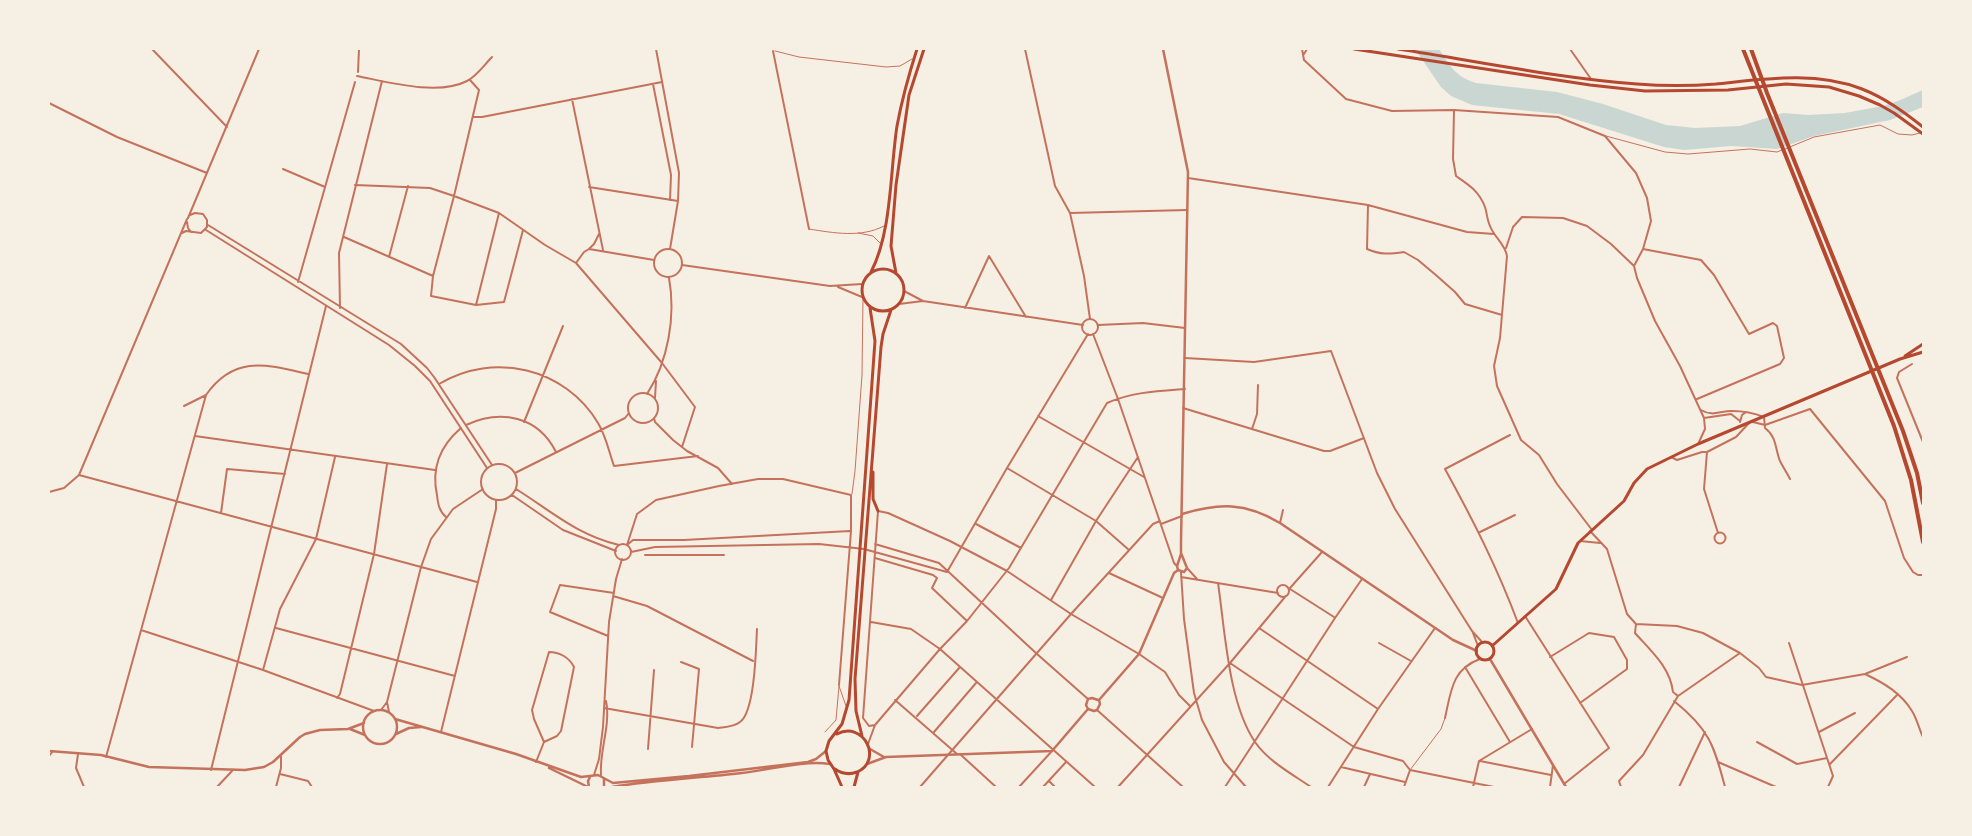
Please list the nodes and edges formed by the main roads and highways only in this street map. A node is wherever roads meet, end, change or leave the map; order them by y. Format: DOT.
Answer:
graph roads {
  1 [pos="917,49"];
  2 [pos="924,49"];
  3 [pos="1354,49"];
  4 [pos="1399,49"];
  5 [pos="1743,49"];
  6 [pos="1751,49"];
  7 [pos="1923,127"];
  8 [pos="1922,134"];
  9 [pos="871,272"];
  10 [pos="896,273"];
  11 [pos="870,308"];
  12 [pos="891,310"];
  13 [pos="1923,344"];
  14 [pos="1923,352"];
  15 [pos="1904,358"];
  16 [pos="873,452"];
  17 [pos="1923,503"];
  18 [pos="878,511"];
  19 [pos="1923,542"];
  20 [pos="1492,646"];
  21 [pos="836,734"];
  22 [pos="862,736"];
  23 [pos="834,769"];
  24 [pos="858,771"];
  25 [pos="842,787"];
  26 [pos="854,787"];
  1 -- 9 [label="main road"];
  2 -- 10 [label="main road"];
  3 -- 8 [label="main road"];
  4 -- 7 [label="main road"];
  5 -- 19 [label="highway"];
  6 -- 17 [label="highway"];
  9 -- 10 [label="main road"];
  9 -- 11 [label="main road"];
  10 -- 12 [label="main road"];
  11 -- 12 [label="main road"];
  11 -- 21 [label="main road"];
  12 -- 16 [label="main road"];
  13 -- 15 [label="main road"];
  14 -- 15 [label="main road"];
  15 -- 20 [label="main road"];
  16 -- 18 [label="main road"];
  16 -- 22 [label="main road"];
  20 -- 20 [label="main road"];
  21 -- 22 [label="main road"];
  21 -- 23 [label="main road"];
  22 -- 24 [label="main road"];
  23 -- 24 [label="main road"];
  23 -- 25 [label="main road"];
  24 -- 26 [label="main road"];
}
